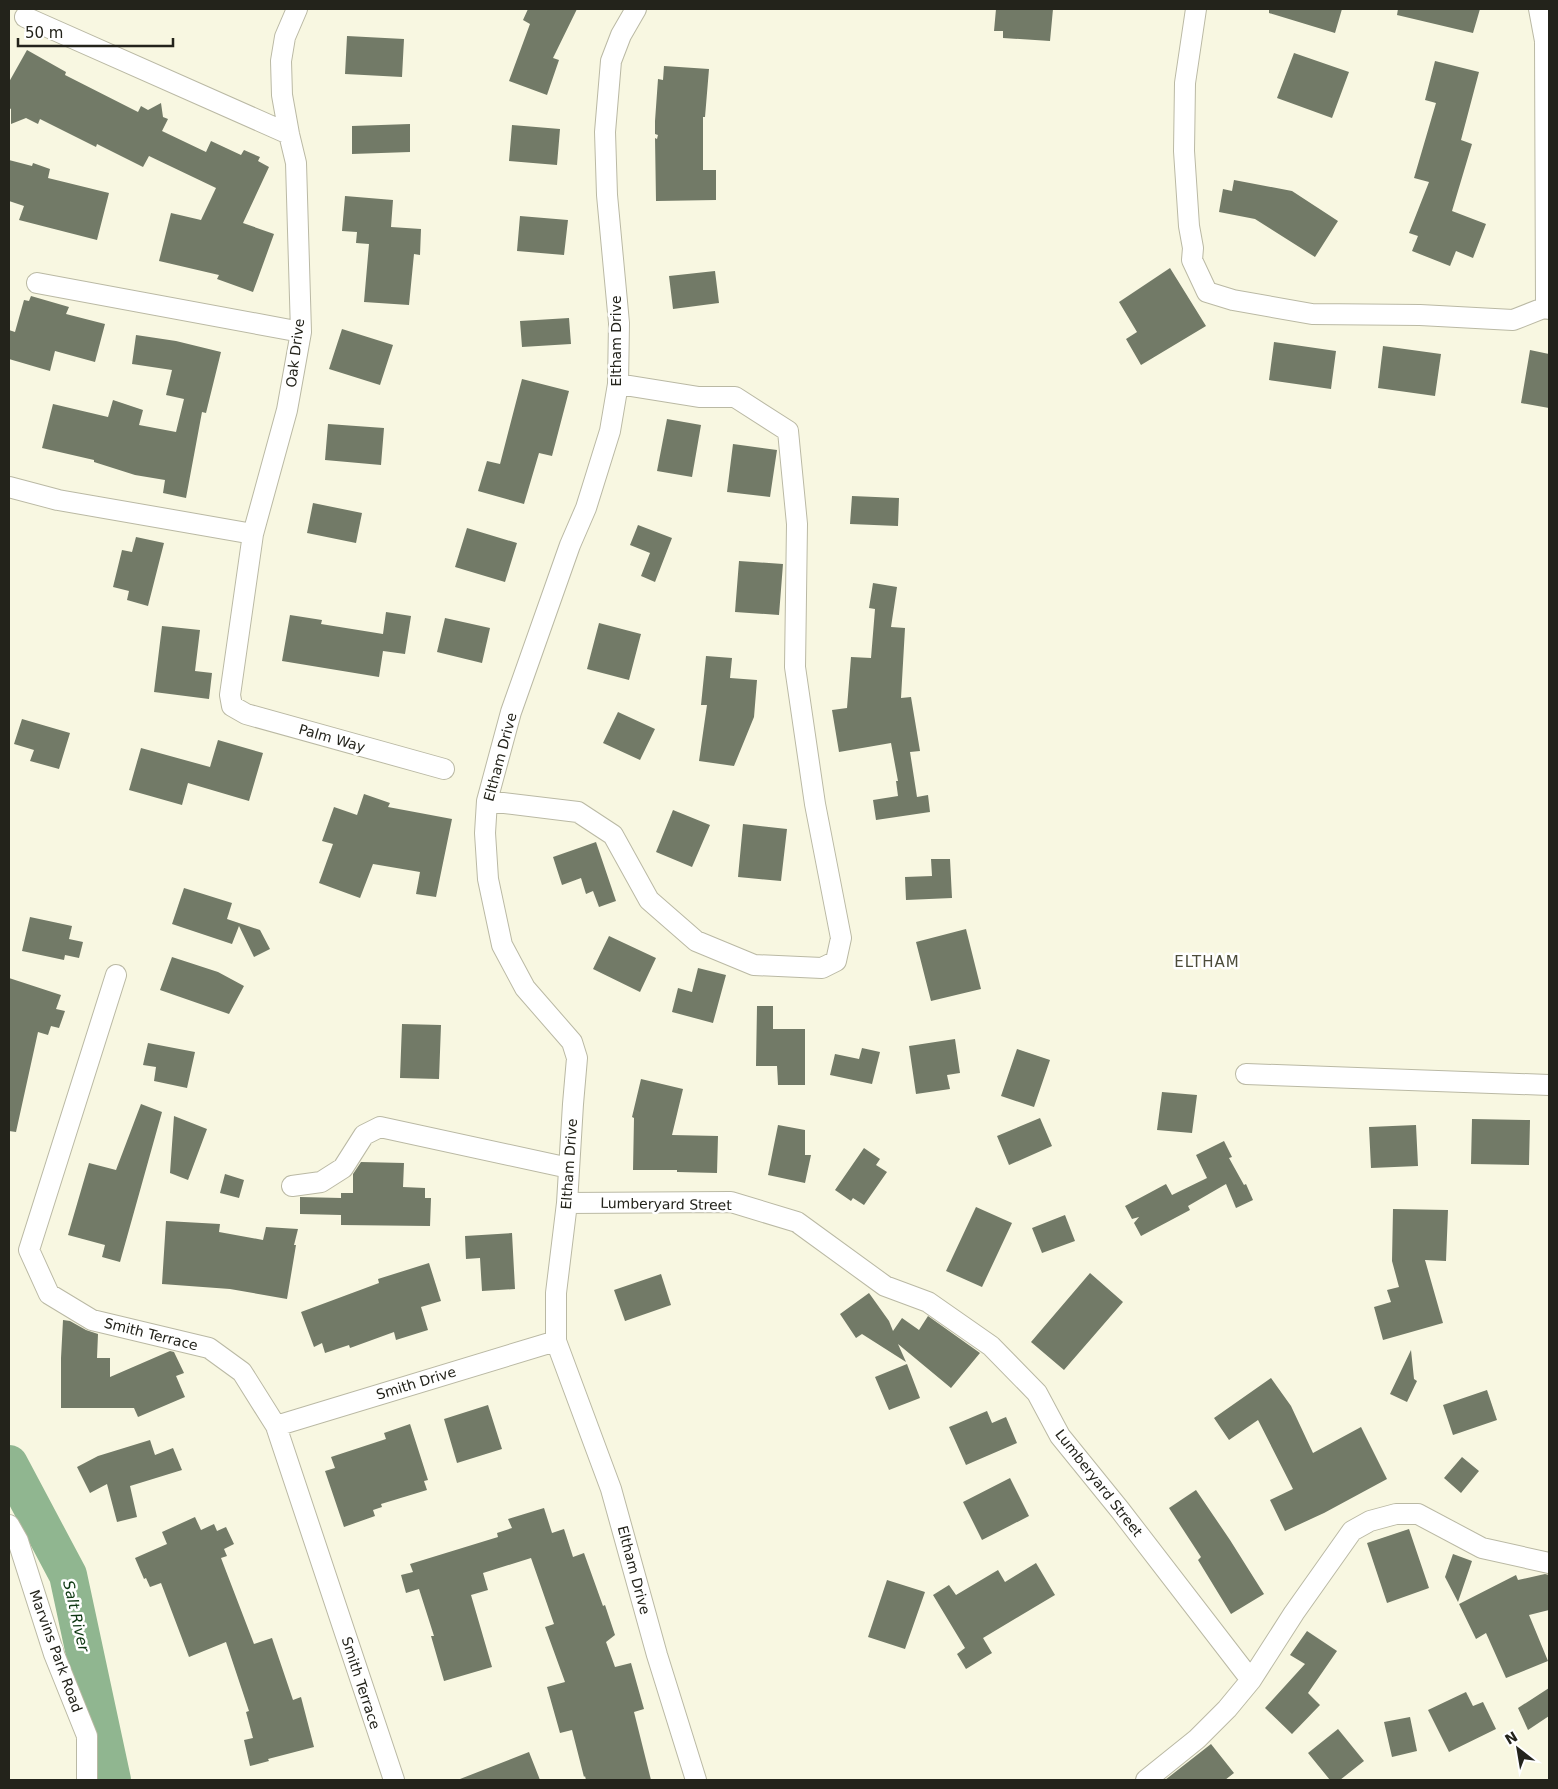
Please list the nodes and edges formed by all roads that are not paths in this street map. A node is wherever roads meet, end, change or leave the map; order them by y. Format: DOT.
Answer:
graph roads {
  1 [pos="297,9"];
  2 [pos="636,9"];
  3 [pos="1196,9"];
  4 [pos="1539,9"];
  5 [pos="25,17"];
  6 [pos="289,134"];
  7 [pos="37,283"];
  8 [pos="1548,308"];
  9 [pos="301,332"];
  10 [pos="618,384"];
  11 [pos="9,487"];
  12 [pos="253,534"];
  13 [pos="230,695"];
  14 [pos="444,769"];
  15 [pos="487,801"];
  16 [pos="116,975"];
  17 [pos="1246,1074"];
  18 [pos="1549,1084"];
  19 [pos="569,1168"];
  20 [pos="292,1186"];
  21 [pos="567,1203"];
  22 [pos="556,1341"];
  23 [pos="276,1426"];
  24 [pos="9,1525"];
  25 [pos="1549,1563"];
  26 [pos="1252,1680"];
  27 [pos="87,1780"];
  28 [pos="394,1780"];
  29 [pos="696,1780"];
  30 [pos="1146,1780"];
  1 -- 6 [label="street, Oak Drive"];
  2 -- 10 [label="street, Eltham Drive"];
  3 -- 8 [label="street"];
  4 -- 8 [label="street"];
  5 -- 6 [label="street"];
  6 -- 9 [label="street, Oak Drive"];
  7 -- 9 [label="street"];
  9 -- 12 [label="street, Oak Drive"];
  10 -- 15 [label="street, Eltham Drive"];
  10 -- 15 [label="street"];
  11 -- 12 [label="street"];
  12 -- 13 [label="street, Oak Drive"];
  13 -- 14 [label="street, Palm Way"];
  15 -- 19 [label="street, Eltham Drive"];
  16 -- 23 [label="street, Smith Terrace"];
  17 -- 18 [label="street"];
  19 -- 20 [label="street"];
  19 -- 21 [label="street, Eltham Drive"];
  21 -- 22 [label="street, Eltham Drive"];
  21 -- 26 [label="street, Lumberyard Street"];
  22 -- 23 [label="street, Smith Drive"];
  22 -- 29 [label="street, Eltham Drive"];
  23 -- 28 [label="street, Smith Terrace"];
  24 -- 27 [label="street, Marvins Park Road"];
  25 -- 26 [label="street"];
  26 -- 30 [label="street"];
}
